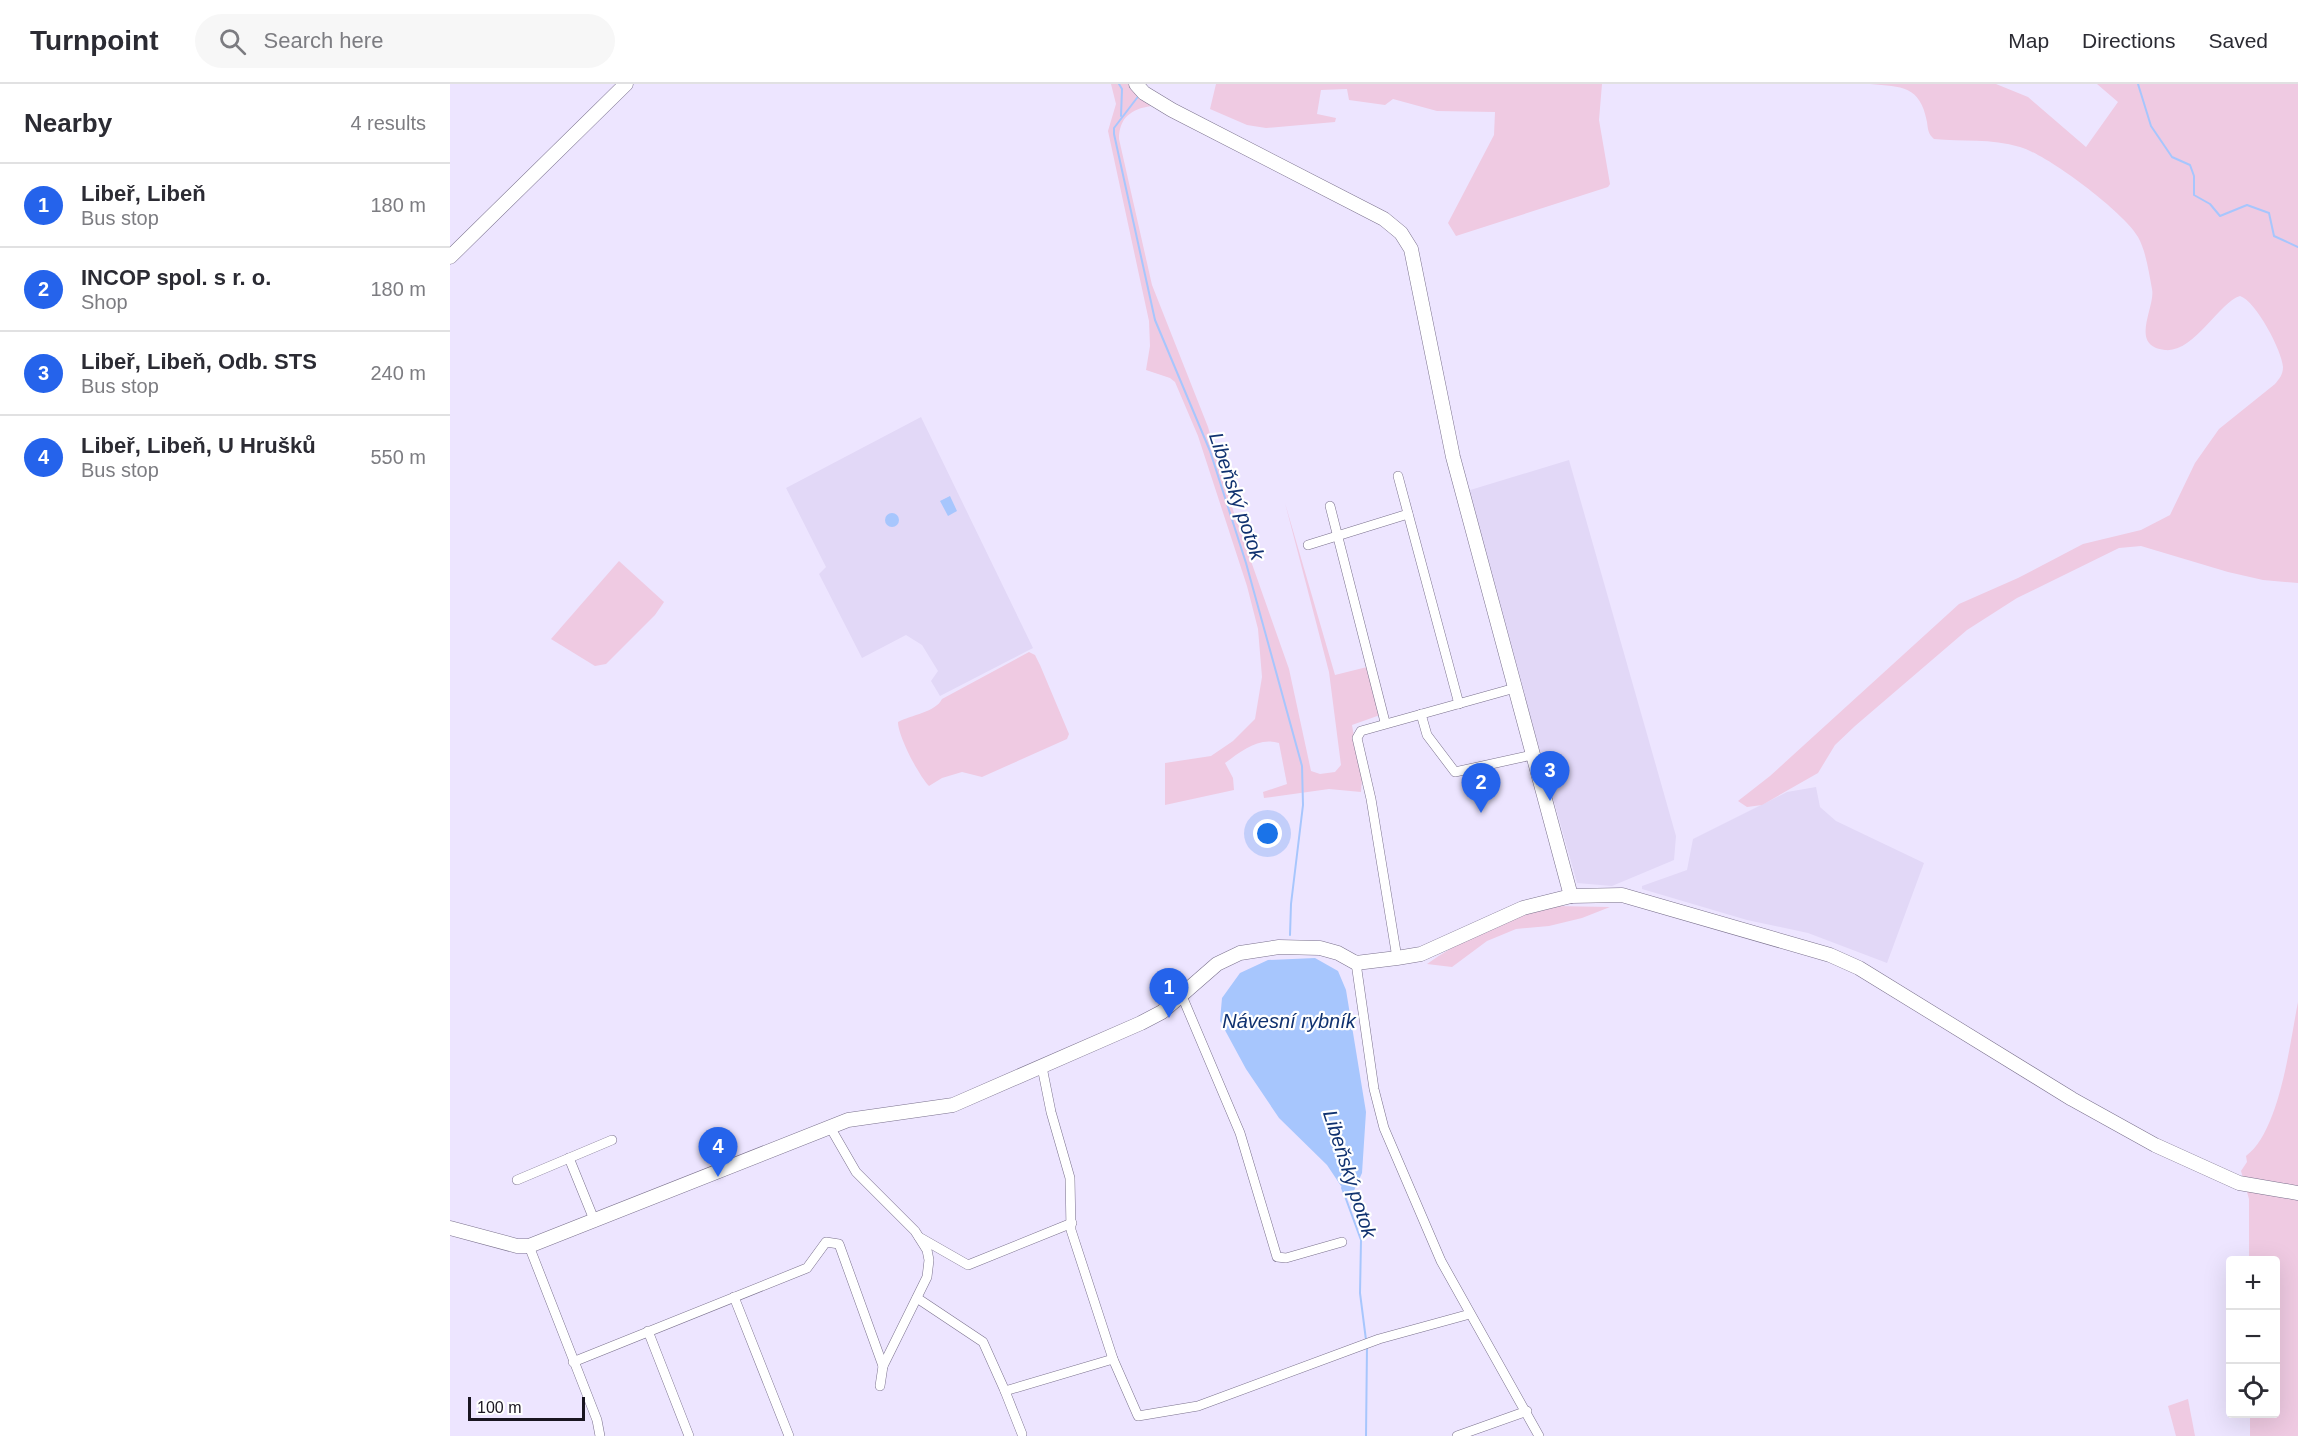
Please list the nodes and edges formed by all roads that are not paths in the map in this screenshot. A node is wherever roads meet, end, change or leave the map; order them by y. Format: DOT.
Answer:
graph roads {
  1 [pos="626,84"];
  2 [pos="1140,88"];
  3 [pos="450,257"];
  4 [pos="1398,476"];
  5 [pos="1330,507"];
  6 [pos="1408,514"];
  7 [pos="1338,536"];
  8 [pos="1308,545"];
  9 [pos="1515,688"];
  10 [pos="1460,704"];
  11 [pos="1421,714"];
  12 [pos="1385,722"];
  13 [pos="1532,755"];
  14 [pos="1571,896"];
  15 [pos="1397,958"];
  16 [pos="1356,963"];
  17 [pos="1182,996"];
  18 [pos="1042,1067"];
  19 [pos="830,1127"];
  20 [pos="612,1140"];
  21 [pos="569,1158"];
  22 [pos="517,1180"];
  23 [pos="2298,1193"];
  24 [pos="595,1222"];
  25 [pos="1072,1223"];
  26 [pos="450,1228"];
  27 [pos="918,1236"];
  28 [pos="1342,1242"];
  29 [pos="529,1246"];
  30 [pos="734,1297"];
  31 [pos="917,1298"];
  32 [pos="1470,1314"];
  33 [pos="648,1331"];
  34 [pos="1113,1359"];
  35 [pos="573,1362"];
  36 [pos="883,1366"];
  37 [pos="880,1386"];
  38 [pos="1005,1391"];
  39 [pos="1527,1411"];
  40 [pos="1022,1434"];
  41 [pos="600,1436"];
  42 [pos="689,1436"];
  43 [pos="789,1436"];
  44 [pos="1457,1436"];
  45 [pos="1539,1436"];
  1 -- 3 [label="street"];
  2 -- 9 [label="street"];
  4 -- 6 [label="street"];
  5 -- 7 [label="street"];
  6 -- 7 [label="street"];
  6 -- 10 [label="street"];
  7 -- 8 [label="street"];
  7 -- 12 [label="street"];
  9 -- 10 [label="street"];
  9 -- 13 [label="street"];
  10 -- 11 [label="street"];
  11 -- 12 [label="street"];
  11 -- 13 [label="street"];
  12 -- 15 [label="street"];
  13 -- 14 [label="street"];
  14 -- 15 [label="street"];
  14 -- 23 [label="street"];
  15 -- 16 [label="street"];
  16 -- 17 [label="street"];
  16 -- 32 [label="street"];
  17 -- 18 [label="street"];
  17 -- 28 [label="street"];
  18 -- 19 [label="street"];
  18 -- 25 [label="street"];
  19 -- 24 [label="street"];
  19 -- 27 [label="street"];
  20 -- 21 [label="street"];
  21 -- 22 [label="street"];
  21 -- 24 [label="street"];
  24 -- 29 [label="street"];
  25 -- 27 [label="street"];
  25 -- 34 [label="street"];
  26 -- 29 [label="street"];
  27 -- 31 [label="street"];
  29 -- 35 [label="street"];
  30 -- 33 [label="street"];
  30 -- 36 [label="street"];
  30 -- 43 [label="street"];
  31 -- 36 [label="street"];
  31 -- 38 [label="street"];
  32 -- 34 [label="street"];
  32 -- 39 [label="street"];
  33 -- 35 [label="street"];
  33 -- 42 [label="street"];
  34 -- 38 [label="street"];
  35 -- 41 [label="street"];
  36 -- 37 [label="street"];
  38 -- 40 [label="street"];
  39 -- 44 [label="street"];
  39 -- 45 [label="street"];
}
